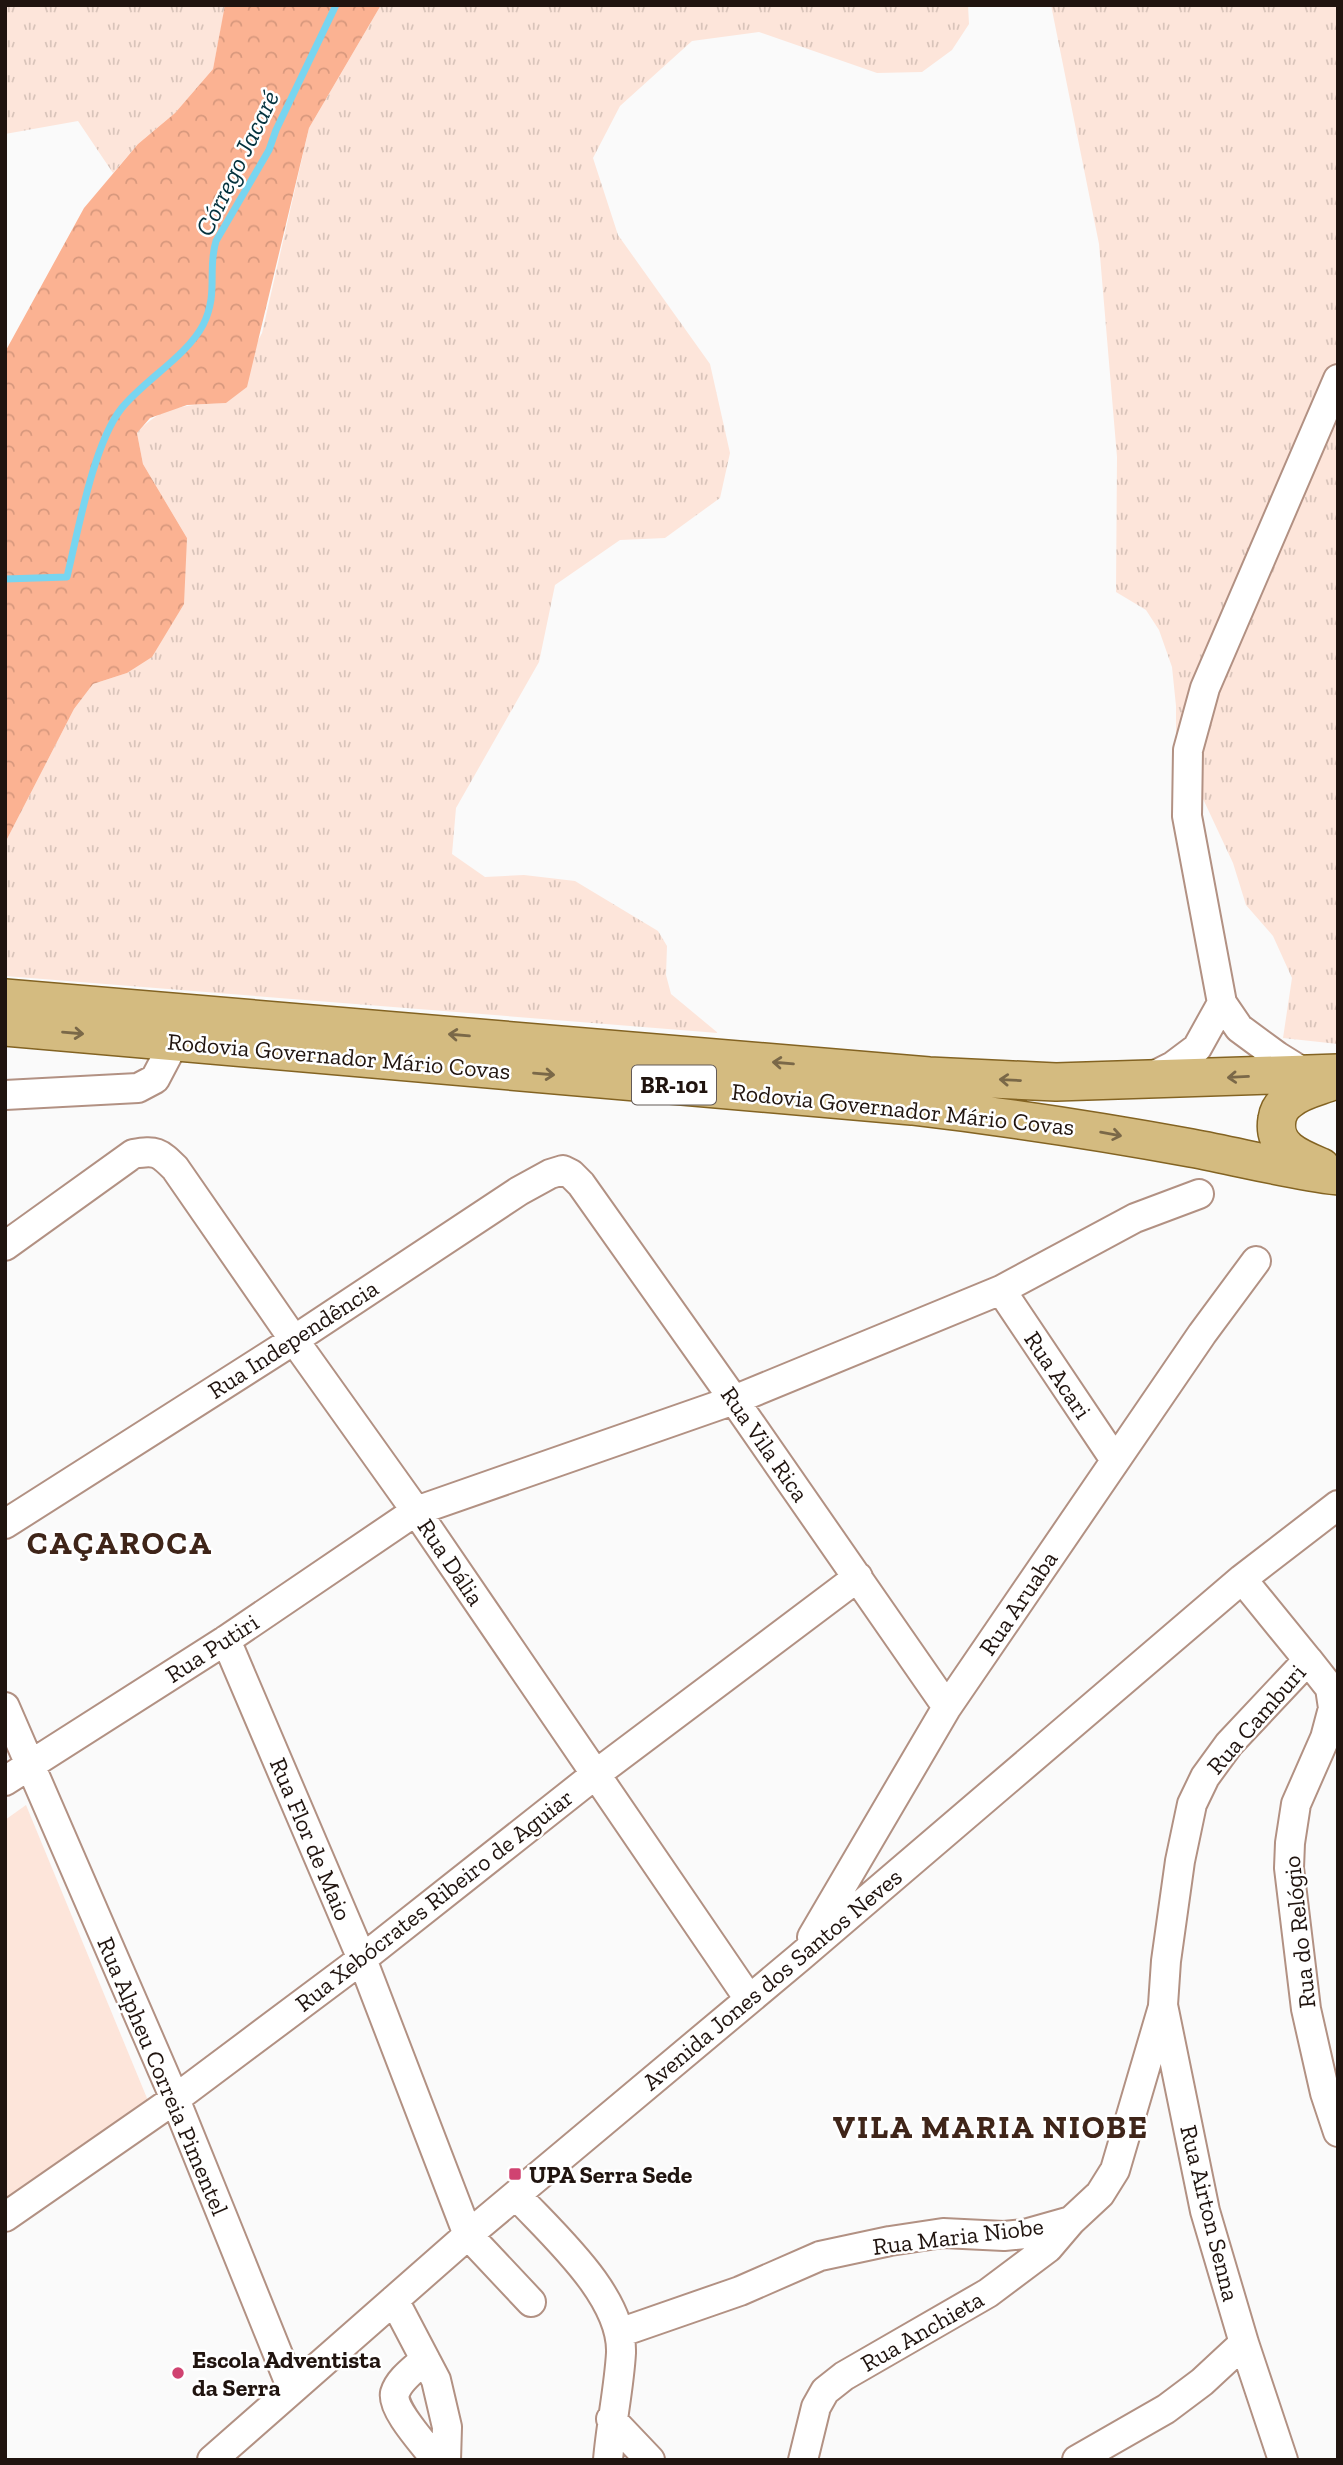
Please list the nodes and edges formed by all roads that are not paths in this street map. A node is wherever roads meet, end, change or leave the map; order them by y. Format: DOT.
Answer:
graph roads {
  1 [pos="1338,379"];
  2 [pos="5,998"];
  3 [pos="1222,1003"];
  4 [pos="5,1027"];
  5 [pos="175,1041"];
  6 [pos="1327,1076"];
  7 [pos="1143,1081"];
  8 [pos="5,1095"];
  9 [pos="1338,1175"];
  10 [pos="581,1184"];
  11 [pos="1199,1194"];
  12 [pos="5,1247"];
  13 [pos="1256,1261"];
  14 [pos="1001,1290"];
  15 [pos="294,1340"];
  16 [pos="734,1400"];
  17 [pos="1115,1460"];
  18 [pos="1338,1506"];
  19 [pos="416,1511"];
  20 [pos="5,1524"];
  21 [pos="858,1577"];
  22 [pos="1242,1579"];
  23 [pos="226,1640"];
  24 [pos="1308,1660"];
  25 [pos="5,1707"];
  26 [pos="947,1707"];
  27 [pos="30,1764"];
  28 [pos="596,1774"];
  29 [pos="5,1781"];
  30 [pos="800,1957"];
  31 [pos="362,1959"];
  32 [pos="1166,1962"];
  33 [pos="749,1999"];
  34 [pos="1163,2005"];
  35 [pos="175,2099"];
  36 [pos="1338,2132"];
  37 [pos="517,2196"];
  38 [pos="5,2217"];
  39 [pos="1071,2221"];
  40 [pos="468,2235"];
  41 [pos="394,2300"];
  42 [pos="531,2302"];
  43 [pos="620,2333"];
  44 [pos="1244,2343"];
  45 [pos="425,2359"];
  46 [pos="292,2389"];
  47 [pos="611,2419"];
  48 [pos="212,2460"];
  49 [pos="436,2460"];
  50 [pos="446,2460"];
  51 [pos="608,2460"];
  52 [pos="650,2460"];
  53 [pos="803,2460"];
  54 [pos="1077,2460"];
  55 [pos="1283,2460"];
  1 -- 3 [label="street"];
  7 -- 2 [label="main road, Rodovia Governador Mário Covas / BR-101, one-way"];
  3 -- 6 [label="street"];
  3 -- 7 [label="street"];
  4 -- 5 [label="main road, Rodovia Governador Mário Covas / BR-101, one-way"];
  5 -- 8 [label="street"];
  5 -- 9 [label="main road, Rodovia Governador Mário Covas / BR-101, one-way"];
  6 -- 7 [label="main road, Rodovia Governador Mário Covas / BR-101, one-way"];
  6 -- 9 [label="main road"];
  10 -- 15 [label="street, Rua Independência"];
  10 -- 16 [label="street, Rua Vila Rica"];
  11 -- 14 [label="street, Rua Putiri"];
  12 -- 15 [label="street, Rua Dália"];
  13 -- 17 [label="street, Rua Aruaba"];
  14 -- 16 [label="street, Rua Putiri"];
  14 -- 17 [label="street, Rua Acari"];
  15 -- 19 [label="street, Rua Dália"];
  15 -- 20 [label="street, Rua Independência"];
  16 -- 19 [label="street, Rua Putiri"];
  16 -- 21 [label="street, Rua Vila Rica"];
  17 -- 26 [label="street, Rua Aruaba"];
  18 -- 22 [label="street, Avenida Jones dos Santos Neves"];
  19 -- 23 [label="street, Rua Putiri"];
  19 -- 28 [label="street, Rua Dália"];
  21 -- 26 [label="street, Rua Vila Rica"];
  21 -- 28 [label="street, Rua Xebócrates Ribeiro de Aguiar"];
  22 -- 24 [label="street, Rua Camburi"];
  22 -- 30 [label="street, Avenida Jones dos Santos Neves"];
  23 -- 27 [label="street, Rua Putiri"];
  23 -- 31 [label="street, Rua Flor de Maio"];
  24 -- 32 [label="street, Rua Camburi"];
  24 -- 36 [label="street, Rua do Relógio"];
  25 -- 27 [label="street, Rua Alpheu Correia Pimentel"];
  26 -- 30 [label="street, Rua Aruaba"];
  27 -- 29 [label="street, Rua Putiri"];
  27 -- 35 [label="street, Rua Alpheu Correia Pimentel"];
  28 -- 31 [label="street, Rua Xebócrates Ribeiro de Aguiar"];
  28 -- 33 [label="street, Rua Dália"];
  30 -- 33 [label="street, Avenida Jones dos Santos Neves"];
  31 -- 35 [label="street, Rua Xebócrates Ribeiro de Aguiar"];
  31 -- 40 [label="street, Rua Flor de Maio"];
  32 -- 34 [label="street, Rua Airton Senna"];
  33 -- 37 [label="street, Avenida Jones dos Santos Neves"];
  34 -- 39 [label="street, Rua Maria Niobe"];
  34 -- 44 [label="street, Rua Airton Senna"];
  35 -- 38 [label="street, Rua Xebócrates Ribeiro de Aguiar"];
  35 -- 46 [label="street, Rua Alpheu Correia Pimentel"];
  37 -- 40 [label="street, Avenida Jones dos Santos Neves"];
  37 -- 43 [label="street"];
  39 -- 43 [label="street, Rua Maria Niobe"];
  39 -- 53 [label="street, Rua Anchieta"];
  40 -- 41 [label="street, Avenida Jones dos Santos Neves"];
  40 -- 42 [label="street"];
  41 -- 45 [label="street"];
  41 -- 46 [label="street, Avenida Jones dos Santos Neves"];
  43 -- 47 [label="street"];
  44 -- 54 [label="street"];
  44 -- 55 [label="street, Rua Airton Senna"];
  45 -- 49 [label="street"];
  45 -- 50 [label="street"];
  46 -- 48 [label="street, Avenida Jones dos Santos Neves"];
  47 -- 51 [label="street"];
  47 -- 52 [label="street"];
}
